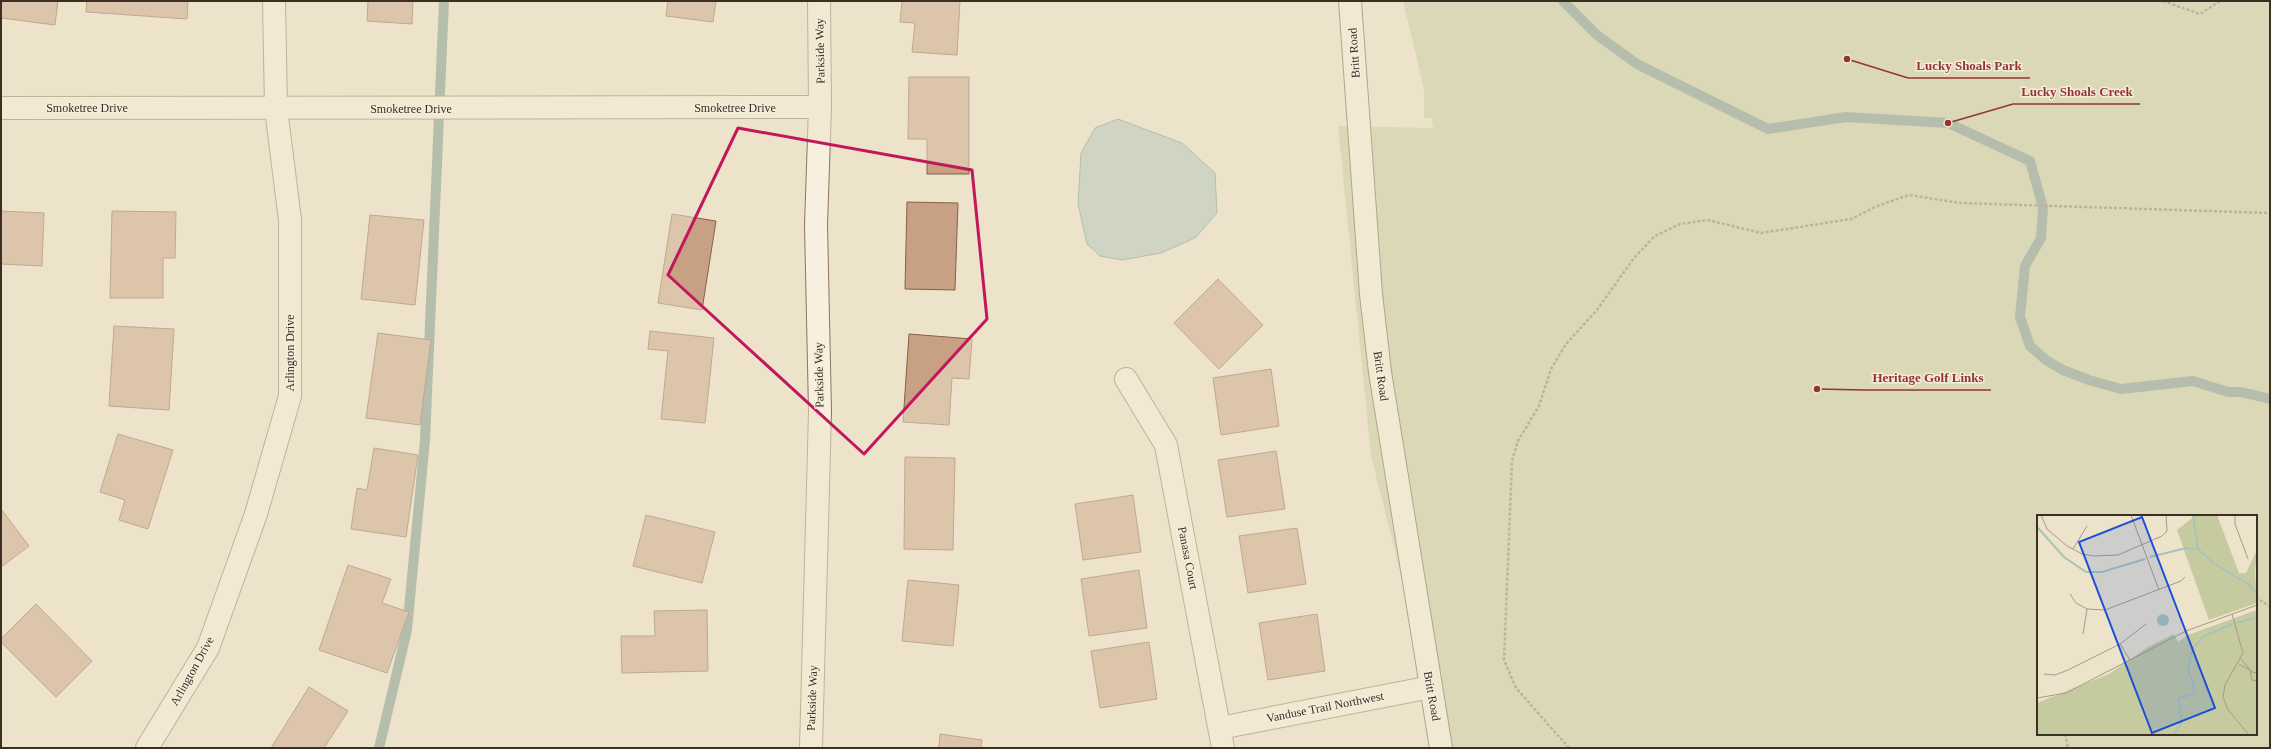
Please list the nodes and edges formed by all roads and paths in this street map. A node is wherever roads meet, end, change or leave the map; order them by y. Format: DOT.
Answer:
graph roads {
  1 [pos="274,1"];
  2 [pos="819,1"];
  3 [pos="1350,1"];
  4 [pos="2163,1"];
  5 [pos="2220,1"];
  6 [pos="1,108"];
  7 [pos="820,108"];
  8 [pos="276,109"];
  9 [pos="2270,213"];
  10 [pos="1126,379"];
  11 [pos="2257,599"];
  12 [pos="2270,606"];
  13 [pos="1431,687"];
  14 [pos="2065,735"];
  15 [pos="1222,738"];
  16 [pos="147,748"];
  17 [pos="810,748"];
  18 [pos="1441,748"];
  19 [pos="1569,748"];
  20 [pos="2068,748"];
  1 -- 8 [label="street, Arlington Drive"];
  2 -- 7 [label="street, Parkside Way"];
  3 -- 13 [label="street, Britt Road"];
  4 -- 5 [label="path"];
  6 -- 8 [label="street, Smoketree Drive"];
  7 -- 8 [label="street, Smoketree Drive"];
  7 -- 17 [label="street, Parkside Way"];
  8 -- 16 [label="street, Arlington Drive"];
  9 -- 19 [label="path"];
  10 -- 15 [label="street, Panasa Court"];
  11 -- 12 [label="path"];
  13 -- 15 [label="street, Vanduse Trail Northwest"];
  13 -- 18 [label="street, Britt Road"];
  14 -- 20 [label="path"];
}
